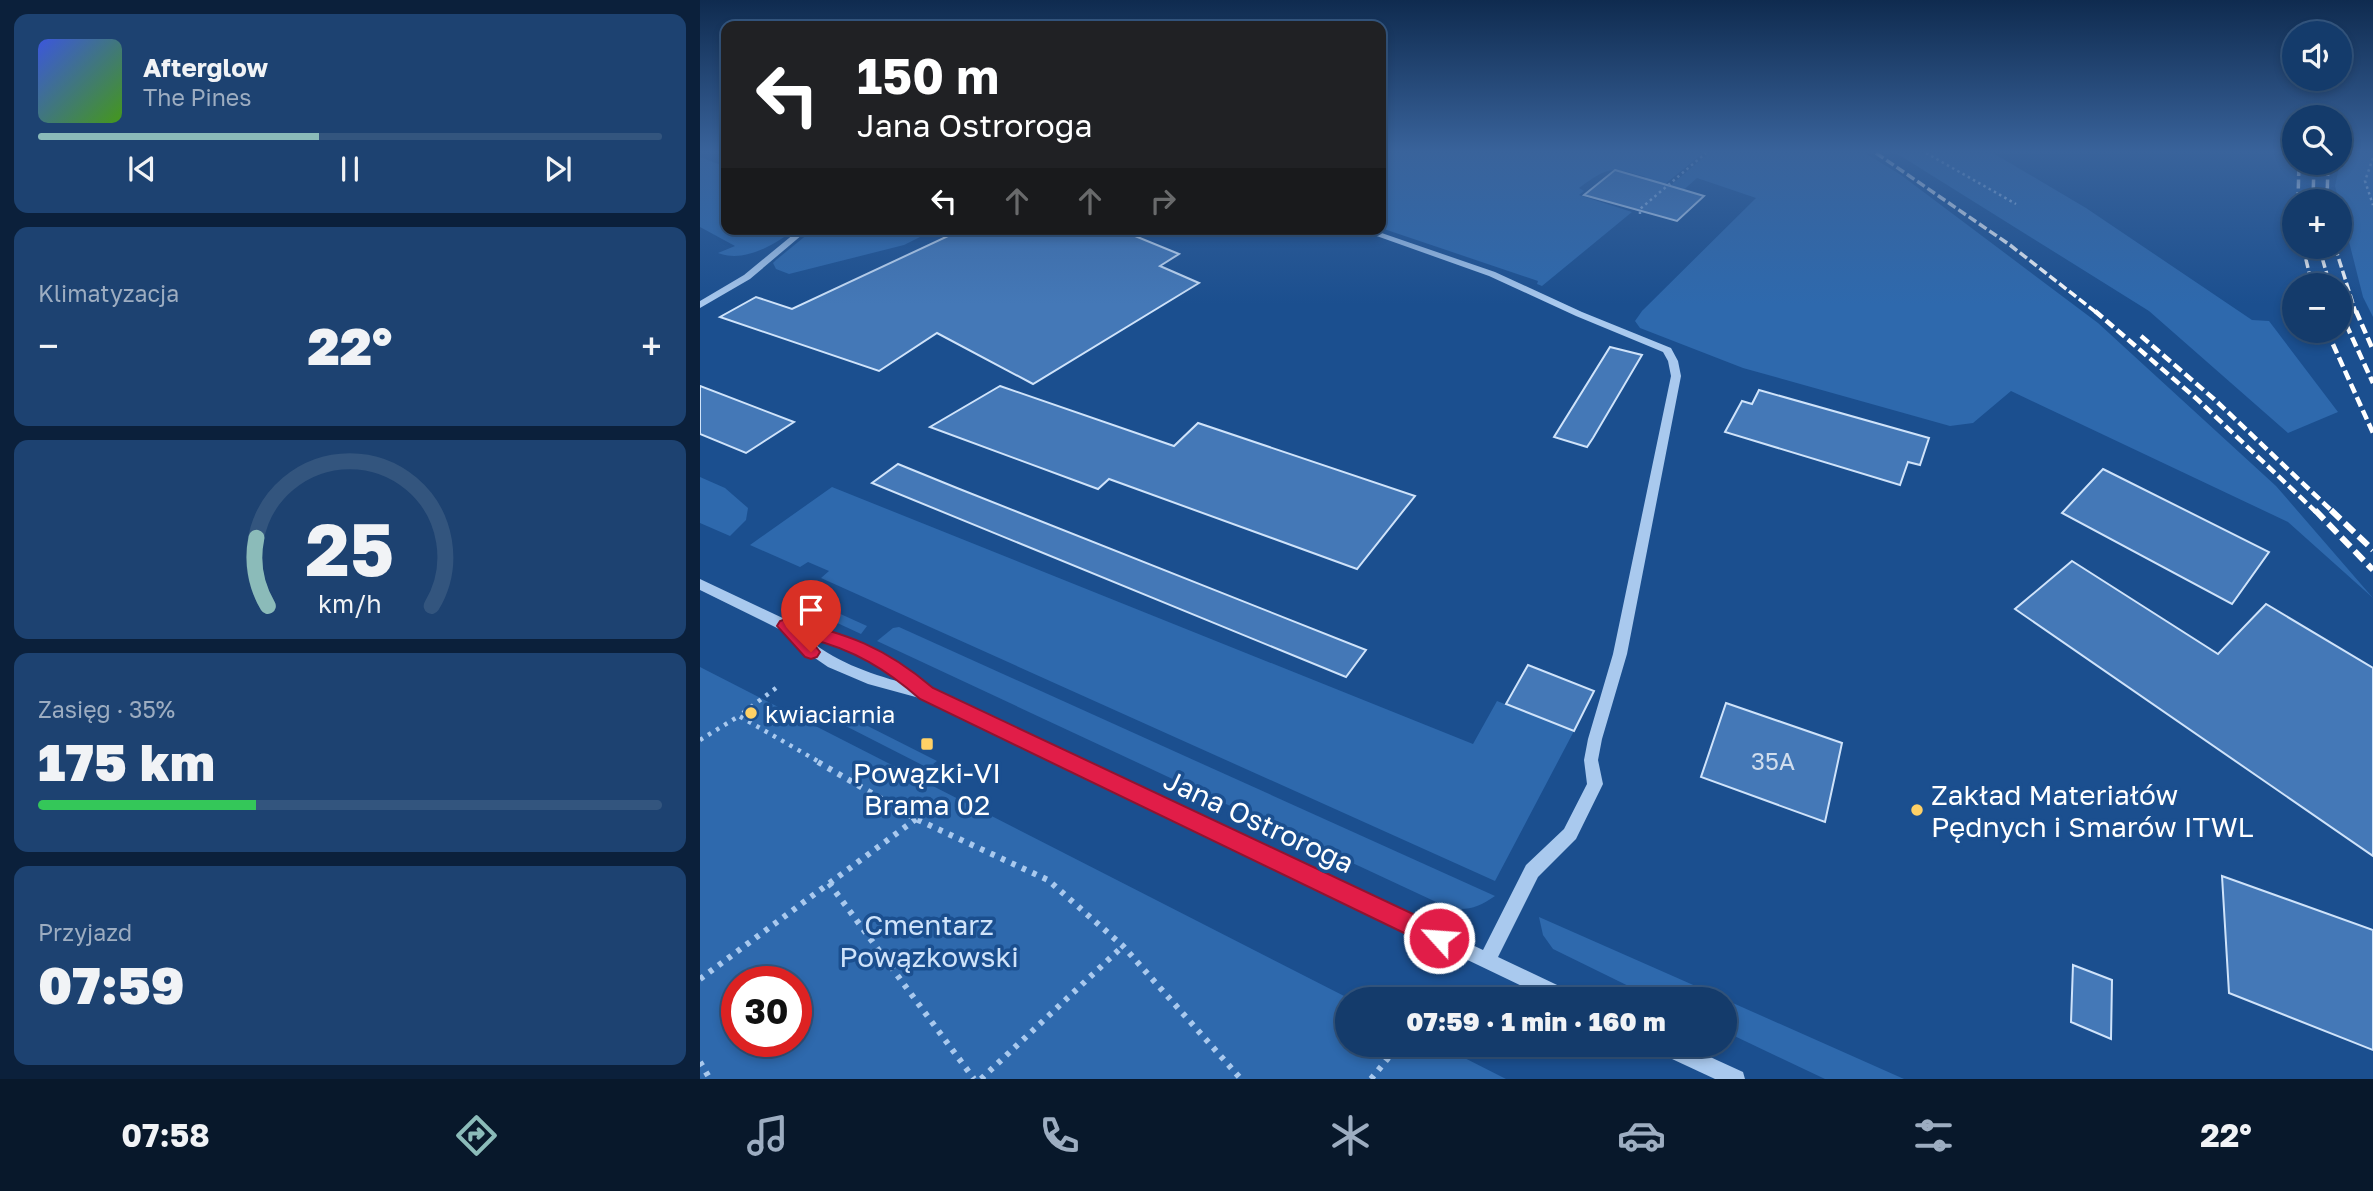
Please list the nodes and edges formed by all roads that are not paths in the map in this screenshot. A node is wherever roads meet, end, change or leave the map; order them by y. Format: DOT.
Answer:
graph roads {
  1 [pos="798,235"];
  2 [pos="1379,235"];
  3 [pos="700,305"];
  4 [pos="700,584"];
  5 [pos="786,626"];
  6 [pos="926,694"];
  7 [pos="1487,961"];
  8 [pos="1542,987"];
  9 [pos="1689,1057"];
  10 [pos="1736,1079"];
  1 -- 3 [label="street"];
  2 -- 7 [label="street"];
  4 -- 5 [label="street, Jana Ostroroga"];
  5 -- 6 [label="street, Jana Ostroroga"];
  5 -- 6 [label="street, Jana Ostroroga"];
  6 -- 7 [label="street, Jana Ostroroga"];
  7 -- 8 [label="street, Jana Ostroroga"];
  9 -- 10 [label="street"];
}
